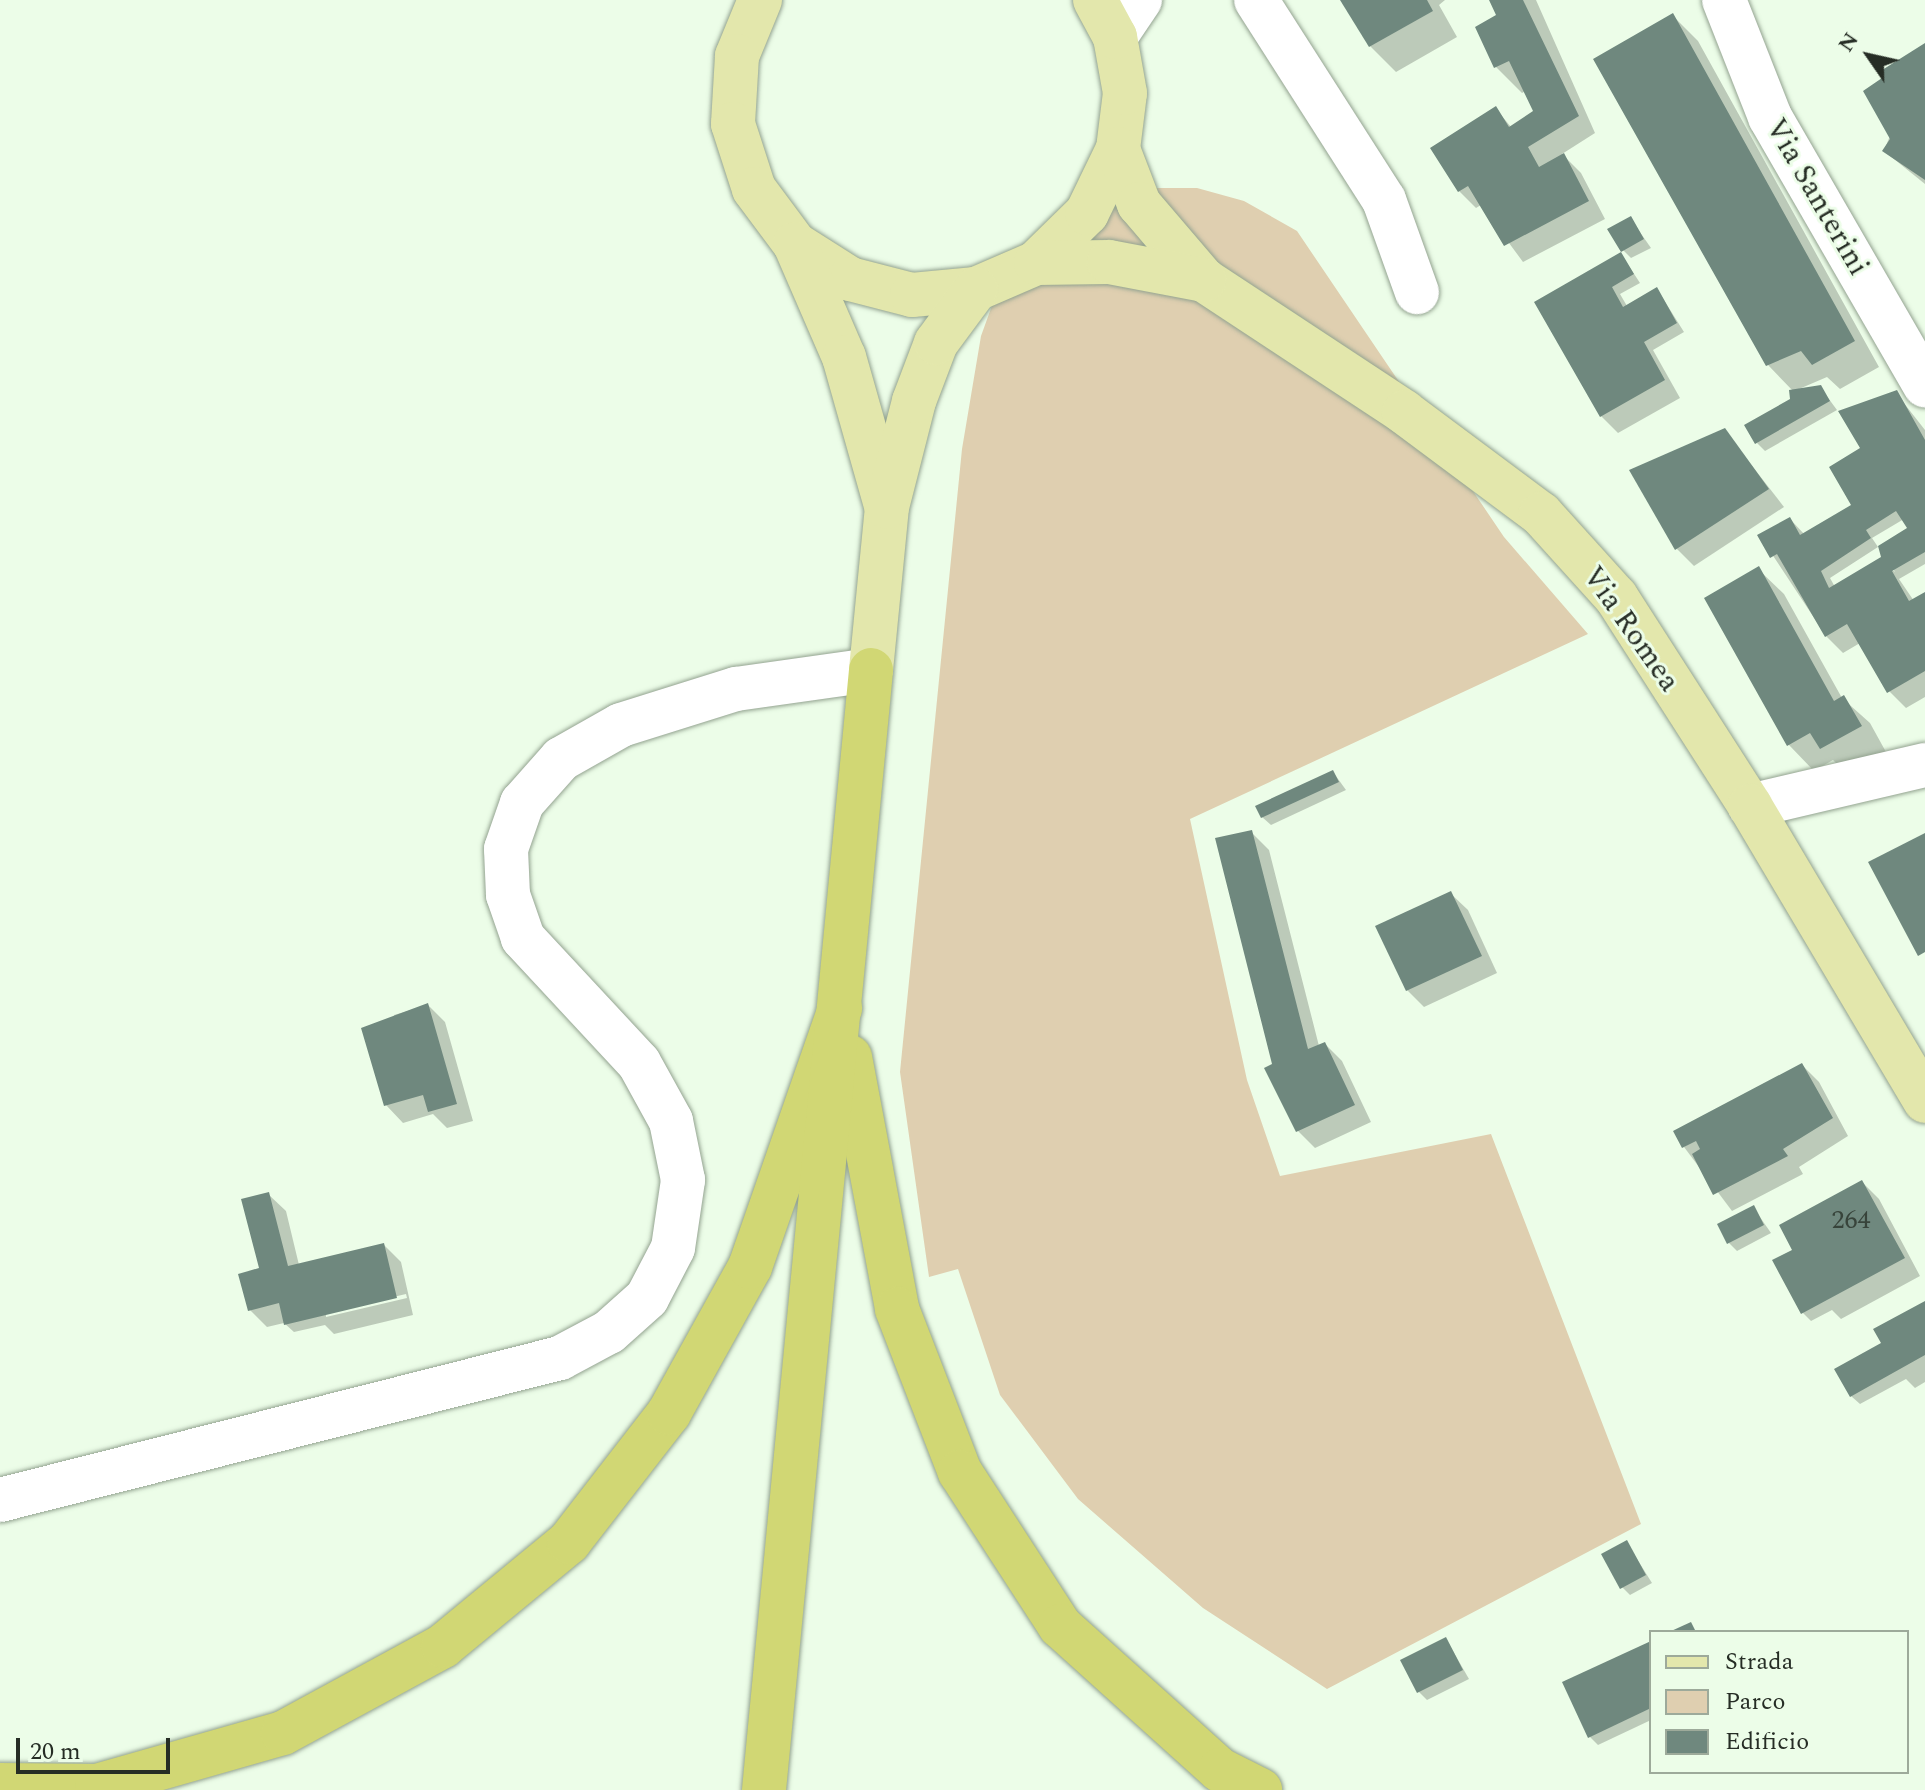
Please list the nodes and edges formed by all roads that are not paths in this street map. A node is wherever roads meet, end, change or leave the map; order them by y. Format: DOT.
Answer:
graph roads {
  1 [pos="760,0"];
  2 [pos="1140,0"];
  3 [pos="1256,0"];
  4 [pos="1724,0"];
  5 [pos="1105,19"];
  6 [pos="1118,149"];
  7 [pos="795,244"];
  8 [pos="1036,263"];
  9 [pos="1204,280"];
  10 [pos="976,289"];
  11 [pos="1417,292"];
  12 [pos="1925,386"];
  13 [pos="887,507"];
  14 [pos="871,670"];
  15 [pos="1925,765"];
  16 [pos="1750,806"];
  17 [pos="840,1008"];
  18 [pos="1925,1101"];
  19 [pos="0,1500"];
  20 [pos="0,1785"];
  21 [pos="764,1790"];
  22 [pos="1260,1790"];
  1 -- 7 [label="main road, Via Romea"];
  2 -- 5 [label="street, Via Romea"];
  3 -- 11 [label="street"];
  4 -- 12 [label="street, Via Santerini"];
  5 -- 6 [label="main road, Via Romea"];
  6 -- 8 [label="main road, Via Romea"];
  6 -- 9 [label="main road, Via Romea"];
  7 -- 10 [label="main road, Via Romea"];
  7 -- 13 [label="main road"];
  8 -- 9 [label="main road, Via Romea"];
  8 -- 10 [label="main road, Via Romea"];
  9 -- 16 [label="main road, Via Romea"];
  10 -- 13 [label="main road"];
  13 -- 14 [label="main road"];
  14 -- 17 [label="highway"];
  14 -- 19 [label="street"];
  15 -- 16 [label="street"];
  16 -- 18 [label="main road, Via Romea"];
  17 -- 20 [label="highway"];
  17 -- 21 [label="highway"];
  17 -- 22 [label="highway"];
}
